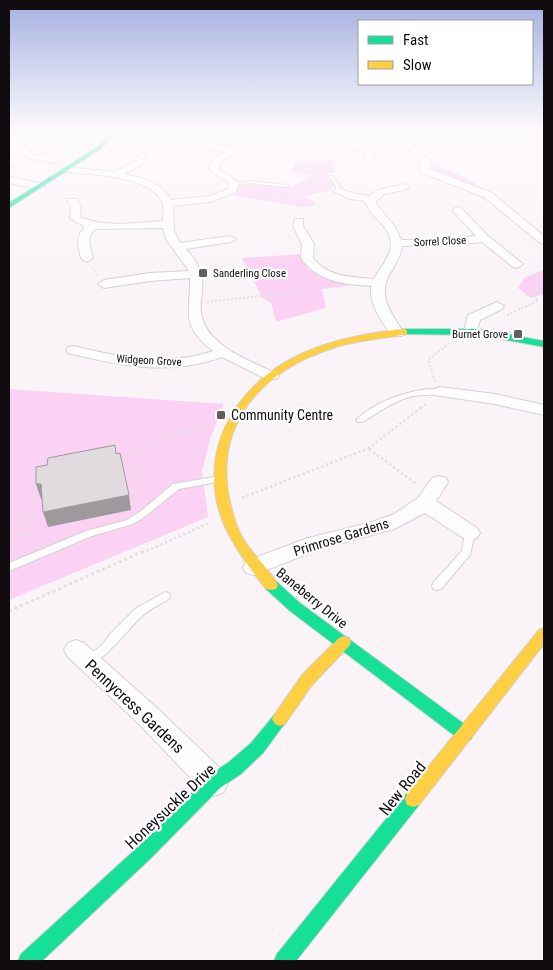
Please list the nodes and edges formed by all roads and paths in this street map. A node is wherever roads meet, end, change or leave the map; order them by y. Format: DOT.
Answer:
graph roads {
  1 [pos="54,177"];
  2 [pos="124,177"];
  3 [pos="227,177"];
  4 [pos="319,177"];
  5 [pos="331,177"];
  6 [pos="441,177"];
  7 [pos="9,180"];
  8 [pos="40,186"];
  9 [pos="234,186"];
  10 [pos="287,186"];
  11 [pos="404,186"];
  12 [pos="326,188"];
  13 [pos="299,191"];
  14 [pos="338,191"];
  15 [pos="291,197"];
  16 [pos="371,199"];
  17 [pos="72,201"];
  18 [pos="168,203"];
  19 [pos="9,206"];
  20 [pos="457,210"];
  21 [pos="299,221"];
  22 [pos="167,224"];
  23 [pos="92,226"];
  24 [pos="484,238"];
  25 [pos="230,239"];
  26 [pos="544,241"];
  27 [pos="396,243"];
  28 [pos="178,247"];
  29 [pos="87,258"];
  30 [pos="517,264"];
  31 [pos="195,274"];
  32 [pos="331,275"];
  33 [pos="544,278"];
  34 [pos="378,283"];
  35 [pos="104,284"];
  36 [pos="544,288"];
  37 [pos="532,294"];
  38 [pos="195,303"];
  39 [pos="499,312"];
  40 [pos="471,331"];
  41 [pos="397,332"];
  42 [pos="544,344"];
  43 [pos="73,350"];
  44 [pos="223,352"];
  45 [pos="270,376"];
  46 [pos="440,392"];
  47 [pos="544,410"];
  48 [pos="232,420"];
  49 [pos="360,420"];
  50 [pos="369,448"];
  51 [pos="127,458"];
  52 [pos="109,460"];
  53 [pos="42,472"];
  54 [pos="220,479"];
  55 [pos="439,482"];
  56 [pos="425,503"];
  57 [pos="225,511"];
  58 [pos="139,516"];
  59 [pos="470,533"];
  60 [pos="9,536"];
  61 [pos="9,567"];
  62 [pos="254,567"];
  63 [pos="436,586"];
  64 [pos="165,596"];
  65 [pos="9,611"];
  66 [pos="544,634"];
  67 [pos="344,642"];
  68 [pos="82,656"];
  69 [pos="465,734"];
  70 [pos="214,782"];
  71 [pos="28,961"];
  72 [pos="284,961"];
  1 -- 8 [label="street"];
  2 -- 18 [label="street"];
  3 -- 9 [label="street"];
  4 -- 13 [label="path"];
  5 -- 14 [label="lane"];
  6 -- 26 [label="street"];
  7 -- 8 [label="street"];
  8 -- 19 [label="street"];
  9 -- 10 [label="lane"];
  9 -- 15 [label="path"];
  9 -- 18 [label="street"];
  11 -- 16 [label="street"];
  12 -- 13 [label="path"];
  13 -- 15 [label="path"];
  14 -- 16 [label="street"];
  15 -- 21 [label="path"];
  16 -- 27 [label="street"];
  17 -- 23 [label="street"];
  18 -- 22 [label="street"];
  20 -- 24 [label="street, Sorrel Close"];
  21 -- 32 [label="street"];
  22 -- 23 [label="street"];
  22 -- 28 [label="street"];
  23 -- 29 [label="street"];
  24 -- 27 [label="street, Sorrel Close"];
  24 -- 30 [label="street, Sorrel Close"];
  25 -- 28 [label="street"];
  27 -- 34 [label="street"];
  28 -- 31 [label="street"];
  29 -- 35 [label="path"];
  31 -- 35 [label="street"];
  31 -- 38 [label="street"];
  32 -- 34 [label="street"];
  32 -- 38 [label="path"];
  33 -- 37 [label="path"];
  34 -- 41 [label="street"];
  36 -- 37 [label="path"];
  37 -- 39 [label="path"];
  38 -- 44 [label="street"];
  39 -- 40 [label="street"];
  40 -- 41 [label="street, Baneberry Drive"];
  40 -- 42 [label="street, Baneberry Drive"];
  40 -- 46 [label="path"];
  41 -- 45 [label="street, Baneberry Drive"];
  43 -- 44 [label="street, Widgeon Grove"];
  44 -- 45 [label="street"];
  45 -- 48 [label="street, Baneberry Drive"];
  46 -- 47 [label="street"];
  46 -- 49 [label="lane"];
  46 -- 50 [label="path"];
  48 -- 51 [label="path"];
  48 -- 54 [label="street, Baneberry Drive"];
  50 -- 56 [label="path"];
  50 -- 57 [label="path"];
  51 -- 52 [label="path"];
  51 -- 58 [label="path"];
  53 -- 60 [label="path"];
  54 -- 57 [label="street, Baneberry Drive"];
  54 -- 58 [label="lane"];
  55 -- 56 [label="street, Primrose Gardens"];
  56 -- 59 [label="street"];
  56 -- 62 [label="street, Primrose Gardens"];
  57 -- 62 [label="street, Baneberry Drive"];
  57 -- 65 [label="path"];
  58 -- 61 [label="lane"];
  59 -- 63 [label="lane"];
  62 -- 67 [label="street, Baneberry Drive"];
  64 -- 68 [label="lane"];
  66 -- 69 [label="street, New Road"];
  67 -- 69 [label="street, Baneberry Drive"];
  67 -- 70 [label="street, Honeysuckle Drive"];
  68 -- 70 [label="street, Pennycress Gardens"];
  69 -- 72 [label="street, New Road"];
  70 -- 71 [label="street, Honeysuckle Drive"];
}
